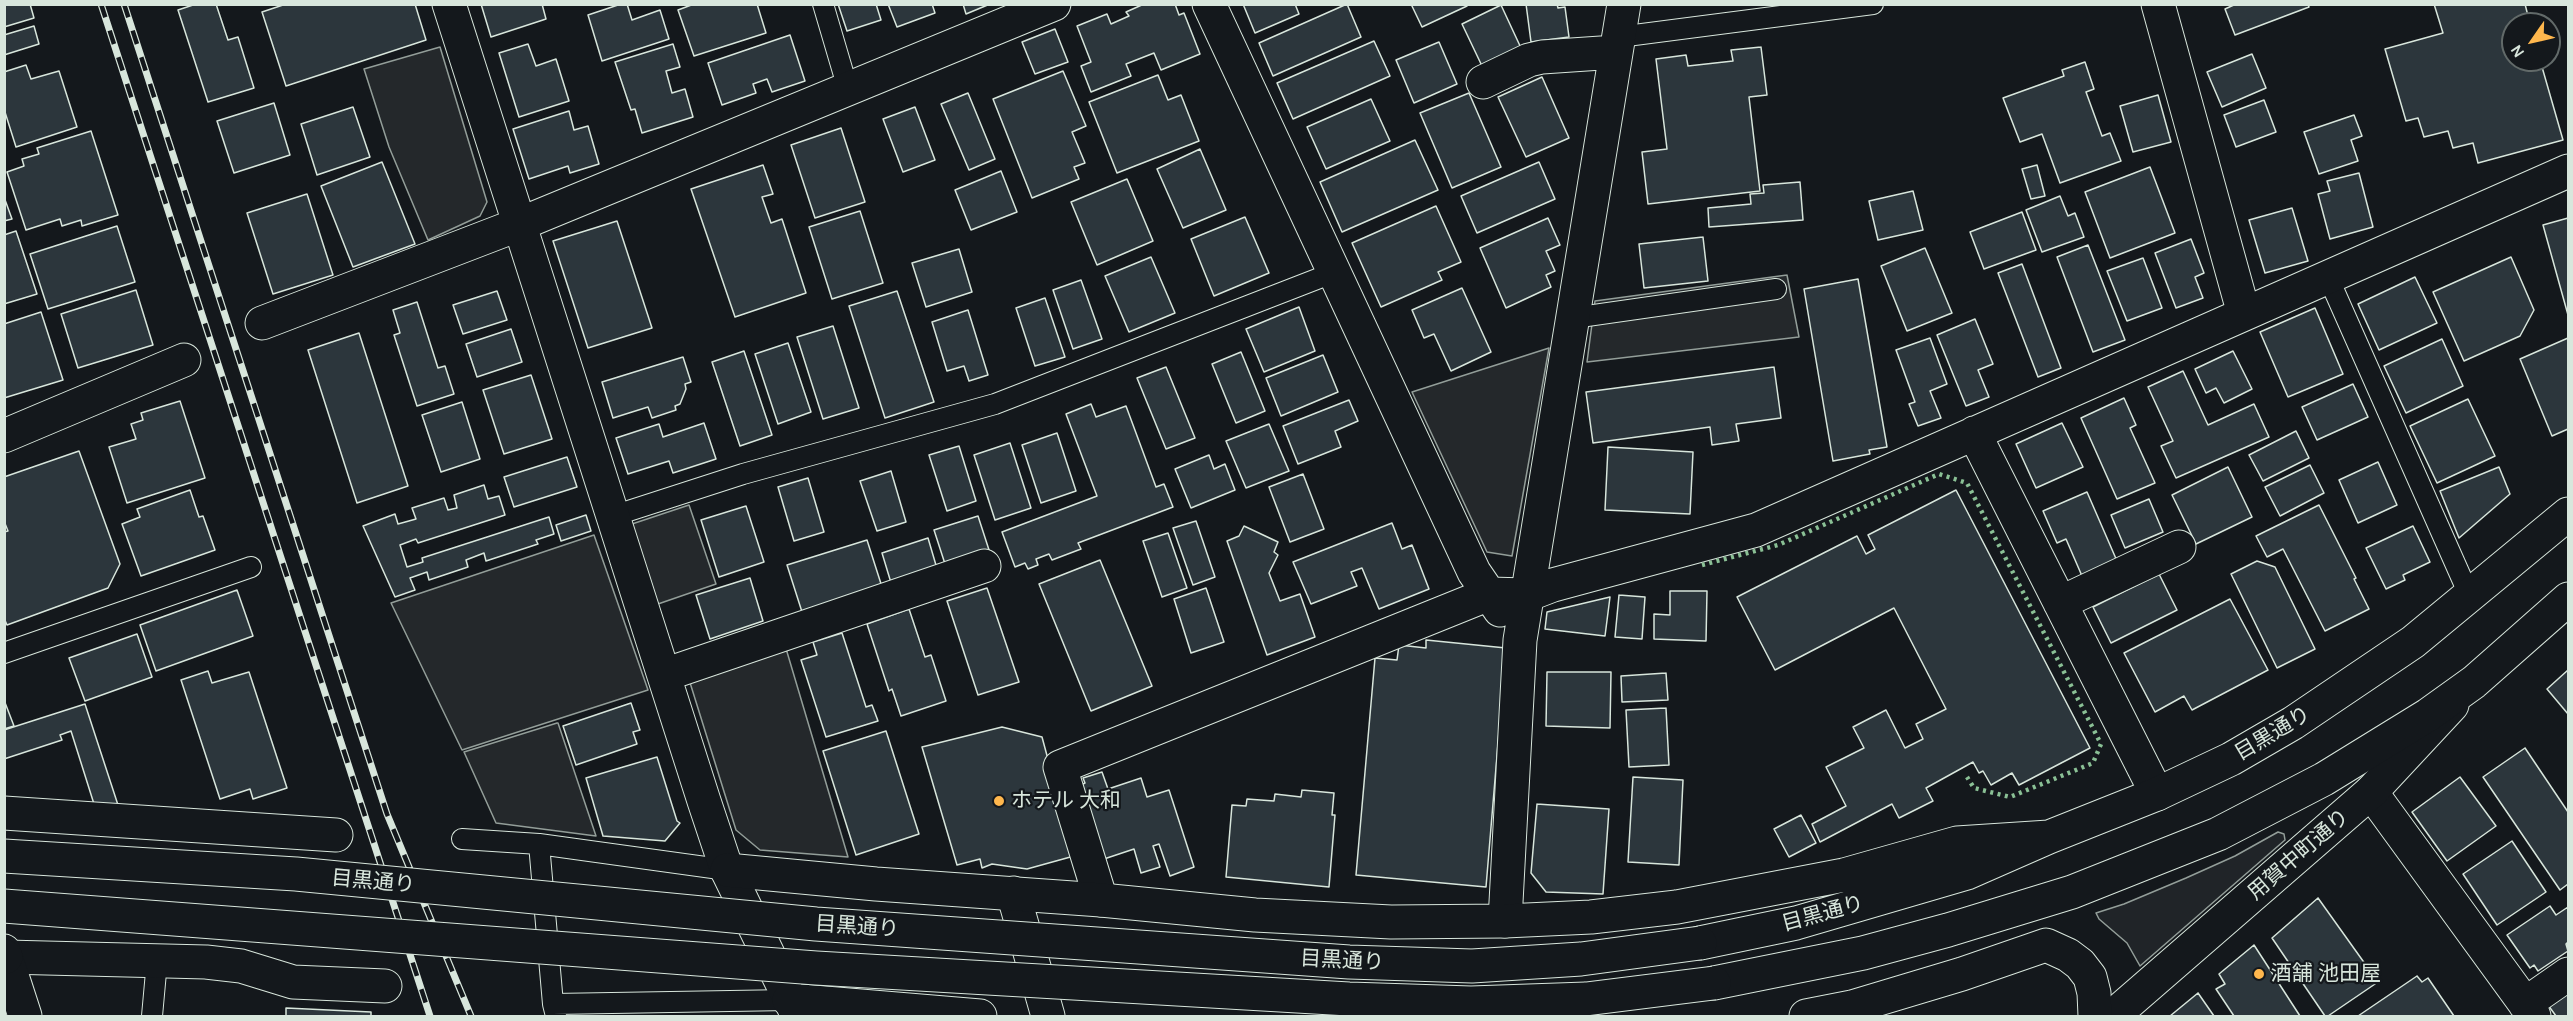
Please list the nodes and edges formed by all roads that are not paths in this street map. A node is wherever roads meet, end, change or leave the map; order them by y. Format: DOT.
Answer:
graph roads {
  1 [pos="449,4"];
  2 [pos="823,4"];
  3 [pos="1054,4"];
  4 [pos="1209,4"];
  5 [pos="1624,4"];
  6 [pos="1873,4"];
  7 [pos="2158,4"];
  8 [pos="1618,45"];
  9 [pos="1483,82"];
  10 [pos="848,89"];
  11 [pos="2568,171"];
  12 [pos="520,224"];
  13 [pos="1335,273"];
  14 [pos="2328,277"];
  15 [pos="1776,289"];
  16 [pos="2244,314"];
  17 [pos="1573,318"];
  18 [pos="262,323"];
  19 [pos="184,360"];
  20 [pos="1974,433"];
  21 [pos="4,436"];
  22 [pos="2568,514"];
  23 [pos="613,516"];
  24 [pos="2179,547"];
  25 [pos="984,566"];
  26 [pos="250,567"];
  27 [pos="1489,594"];
  28 [pos="1527,595"];
  29 [pos="2470,597"];
  30 [pos="2568,599"];
  31 [pos="2060,603"];
  32 [pos="1520,640"];
  33 [pos="4,653"];
  34 [pos="664,675"];
  35 [pos="2474,682"];
  36 [pos="2371,792"];
  37 [pos="2157,794"];
  38 [pos="4,813"];
  39 [pos="336,835"];
  40 [pos="2049,837"];
  41 [pos="462,839"];
  42 [pos="539,844"];
  43 [pos="4,856"];
  44 [pos="727,870"];
  45 [pos="1013,893"];
  46 [pos="1101,900"];
  47 [pos="2030,905"];
  48 [pos="4,906"];
  49 [pos="1505,921"];
  50 [pos="1948,930"];
  51 [pos="1999,940"];
  52 [pos="2046,945"];
  53 [pos="5,955"];
  54 [pos="157,961"];
  55 [pos="2568,974"];
  56 [pos="1962,975"];
  57 [pos="385,986"];
  58 [pos="793,1008"];
  59 [pos="554,1010"];
  60 [pos="2530,1010"];
  61 [pos="25,1017"];
  62 [pos="152,1017"];
  63 [pos="980,1017"];
  64 [pos="1048,1017"];
  65 [pos="1806,1017"];
  66 [pos="2095,1017"];
  67 [pos="2113,1017"];
  1 -- 12 [label="street"];
  2 -- 10 [label="lane"];
  3 -- 10 [label="street"];
  4 -- 13 [label="street"];
  5 -- 8 [label="street"];
  6 -- 8 [label="lane"];
  7 -- 16 [label="street"];
  8 -- 9 [label="street"];
  8 -- 17 [label="street"];
  10 -- 12 [label="street"];
  11 -- 14 [label="street"];
  12 -- 18 [label="street"];
  12 -- 23 [label="street"];
  13 -- 23 [label="lane"];
  13 -- 27 [label="street"];
  14 -- 16 [label="street"];
  14 -- 29 [label="lane"];
  15 -- 17 [label="lane"];
  16 -- 20 [label="street"];
  17 -- 28 [label="street"];
  19 -- 21 [label="street"];
  20 -- 28 [label="street"];
  20 -- 31 [label="street"];
  22 -- 29 [label="street, 目黒通り"];
  23 -- 34 [label="street"];
  24 -- 31 [label="street"];
  25 -- 34 [label="street"];
  26 -- 33 [label="lane"];
  27 -- 28 [label="street"];
  27 -- 32 [label="street"];
  27 -- 46 [label="street"];
  28 -- 32 [label="street"];
  29 -- 37 [label="street, 目黒通り"];
  30 -- 35 [label="street, 目黒通り"];
  31 -- 37 [label="street"];
  32 -- 49 [label="street"];
  34 -- 44 [label="street"];
  35 -- 36 [label="street, 用賀中町通り"];
  35 -- 47 [label="street, 目黒通り"];
  36 -- 60 [label="street"];
  36 -- 67 [label="street, 用賀中町通り"];
  37 -- 40 [label="street, 目黒通り"];
  38 -- 39 [label="street"];
  40 -- 43 [label="street, 目黒通り, bridge"];
  40 -- 49 [label="street"];
  41 -- 42 [label="lane"];
  42 -- 44 [label="lane"];
  42 -- 59 [label="lane"];
  44 -- 45 [label="street"];
  44 -- 58 [label="street"];
  45 -- 46 [label="street"];
  45 -- 64 [label="street"];
  46 -- 49 [label="street"];
  47 -- 50 [label="street, 目黒通り"];
  47 -- 51 [label="street"];
  48 -- 50 [label="street, 目黒通り, bridge"];
  50 -- 51 [label="street"];
  51 -- 52 [label="street"];
  51 -- 56 [label="street"];
  52 -- 56 [label="street"];
  52 -- 66 [label="street"];
  53 -- 54 [label="street"];
  53 -- 61 [label="street"];
  54 -- 57 [label="street"];
  54 -- 62 [label="lane"];
  55 -- 60 [label="street"];
  56 -- 65 [label="street"];
  58 -- 59 [label="lane"];
  58 -- 63 [label="street"];
}
